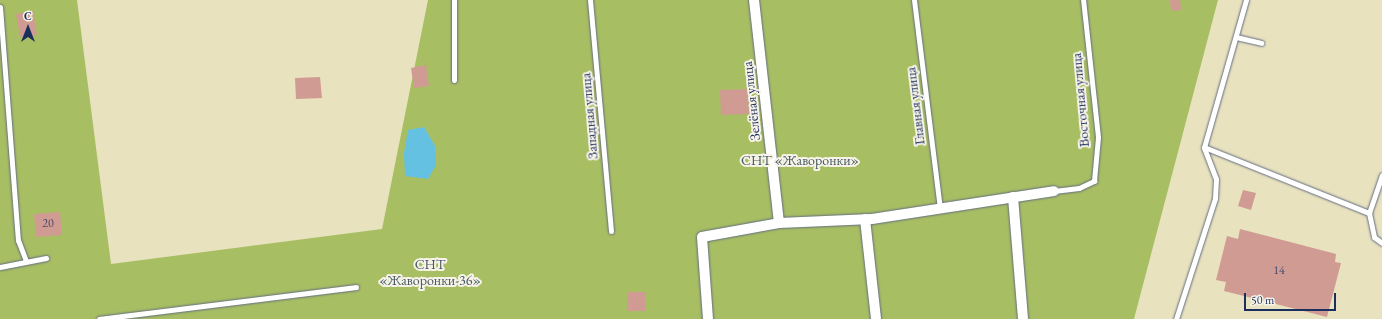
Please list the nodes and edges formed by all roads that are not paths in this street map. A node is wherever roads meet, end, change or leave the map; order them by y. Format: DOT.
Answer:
graph roads {
  1 [pos="454,0"];
  2 [pos="590,0"];
  3 [pos="754,0"];
  4 [pos="914,0"];
  5 [pos="1083,0"];
  6 [pos="1246,0"];
  7 [pos="0,7"];
  8 [pos="1236,37"];
  9 [pos="1261,43"];
  10 [pos="454,80"];
  11 [pos="1204,147"];
  12 [pos="1382,175"];
  13 [pos="1054,191"];
  14 [pos="1013,198"];
  15 [pos="940,208"];
  16 [pos="1370,213"];
  17 [pos="865,219"];
  18 [pos="779,224"];
  19 [pos="611,231"];
  20 [pos="1382,243"];
  21 [pos="46,258"];
  22 [pos="26,261"];
  23 [pos="0,267"];
  24 [pos="356,287"];
  25 [pos="99,319"];
  26 [pos="708,319"];
  27 [pos="876,319"];
  28 [pos="1022,319"];
  29 [pos="1176,319"];
  1 -- 10 [label="lane"];
  2 -- 19 [label="lane, Западная улица"];
  3 -- 18 [label="street, Зелёная улица"];
  4 -- 15 [label="lane, Главная улица"];
  5 -- 13 [label="lane, Восточная улица"];
  6 -- 8 [label="lane"];
  7 -- 22 [label="lane"];
  8 -- 9 [label="lane"];
  8 -- 11 [label="lane"];
  11 -- 16 [label="lane"];
  11 -- 29 [label="lane"];
  12 -- 16 [label="lane"];
  13 -- 14 [label="street"];
  14 -- 15 [label="street"];
  14 -- 28 [label="street"];
  15 -- 17 [label="street"];
  16 -- 20 [label="lane"];
  17 -- 18 [label="street"];
  17 -- 27 [label="street"];
  18 -- 26 [label="street"];
  21 -- 22 [label="lane"];
  22 -- 23 [label="lane"];
  24 -- 25 [label="lane"];
}
